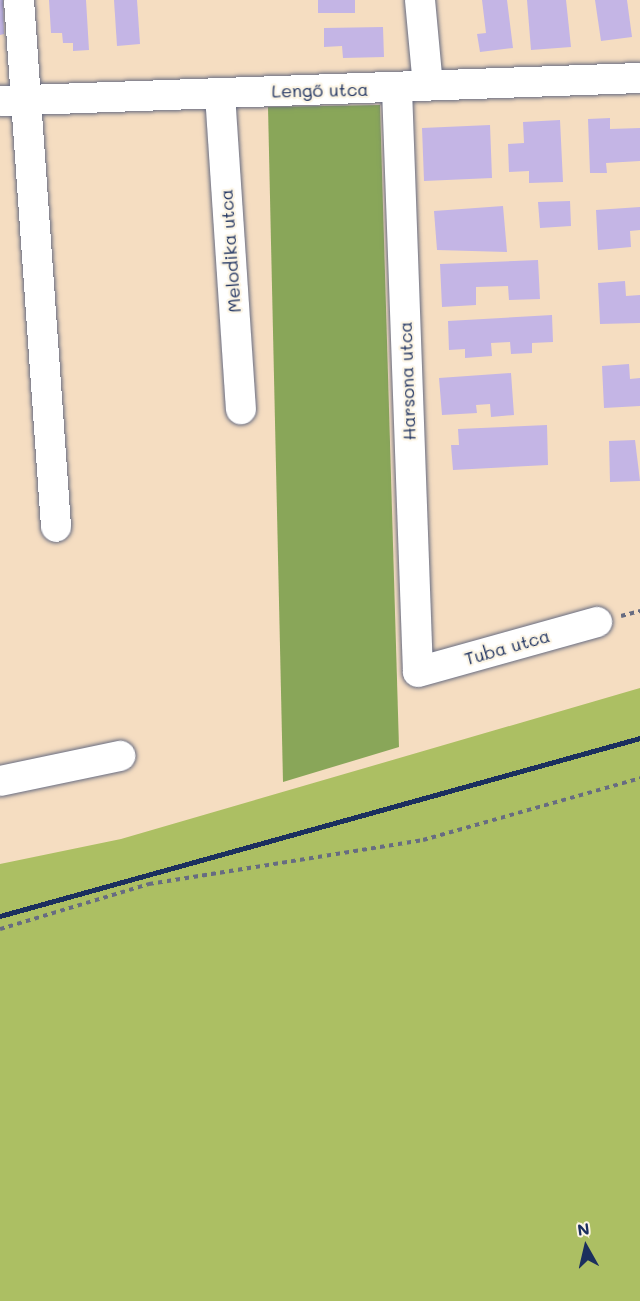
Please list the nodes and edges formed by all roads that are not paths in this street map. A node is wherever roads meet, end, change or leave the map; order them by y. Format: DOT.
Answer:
graph roads {
  1 [pos="20,0"];
  2 [pos="420,0"];
  3 [pos="640,78"];
  4 [pos="428,86"];
  5 [pos="397,89"];
  6 [pos="220,94"];
  7 [pos="14,100"];
  8 [pos="241,409"];
  9 [pos="57,528"];
  10 [pos="597,622"];
  11 [pos="418,672"];
  12 [pos="120,756"];
  13 [pos="0,781"];
  1 -- 7 [label="street"];
  2 -- 4 [label="street"];
  3 -- 4 [label="street, Lengő utca"];
  4 -- 5 [label="street, Lengő utca"];
  5 -- 6 [label="street, Lengő utca"];
  5 -- 11 [label="street, Harsona utca"];
  6 -- 7 [label="street, Lengő utca"];
  6 -- 8 [label="street, Melodika utca"];
  7 -- 9 [label="street"];
  10 -- 11 [label="street, Tuba utca"];
  12 -- 13 [label="street"];
}
